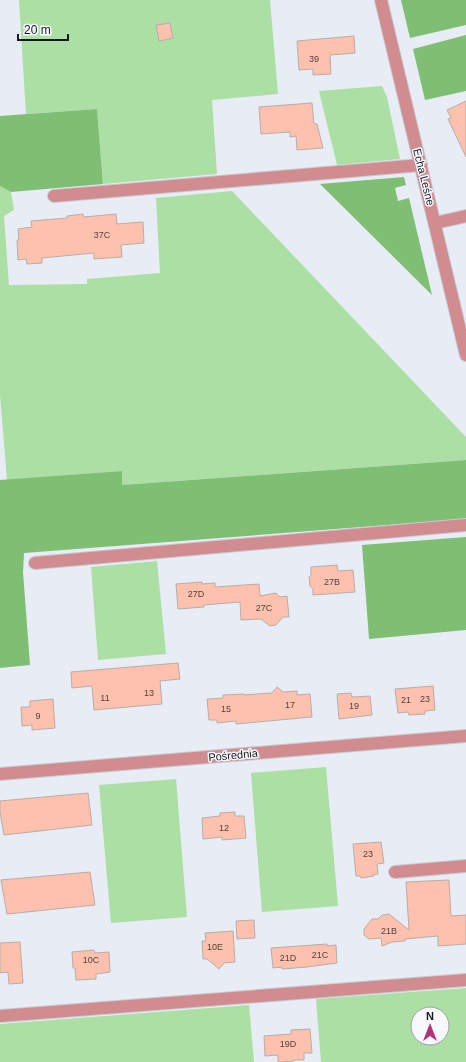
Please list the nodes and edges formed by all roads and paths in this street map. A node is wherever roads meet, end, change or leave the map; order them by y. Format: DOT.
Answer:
graph roads {
  1 [pos="381,0"];
  2 [pos="421,165"];
  3 [pos="54,196"];
  4 [pos="466,216"];
  5 [pos="435,223"];
  6 [pos="466,355"];
  7 [pos="466,525"];
  8 [pos="35,563"];
  9 [pos="466,736"];
  10 [pos="0,774"];
  11 [pos="466,866"];
  12 [pos="395,872"];
  13 [pos="466,980"];
  14 [pos="0,1016"];
  1 -- 2 [label="street, Echa Leśne"];
  2 -- 3 [label="street"];
  2 -- 5 [label="street, Echa Leśne"];
  4 -- 5 [label="street"];
  5 -- 6 [label="street, Echa Leśne"];
  7 -- 8 [label="street"];
  9 -- 10 [label="street, Pośrednia"];
  11 -- 12 [label="street"];
  13 -- 14 [label="street"];
}
